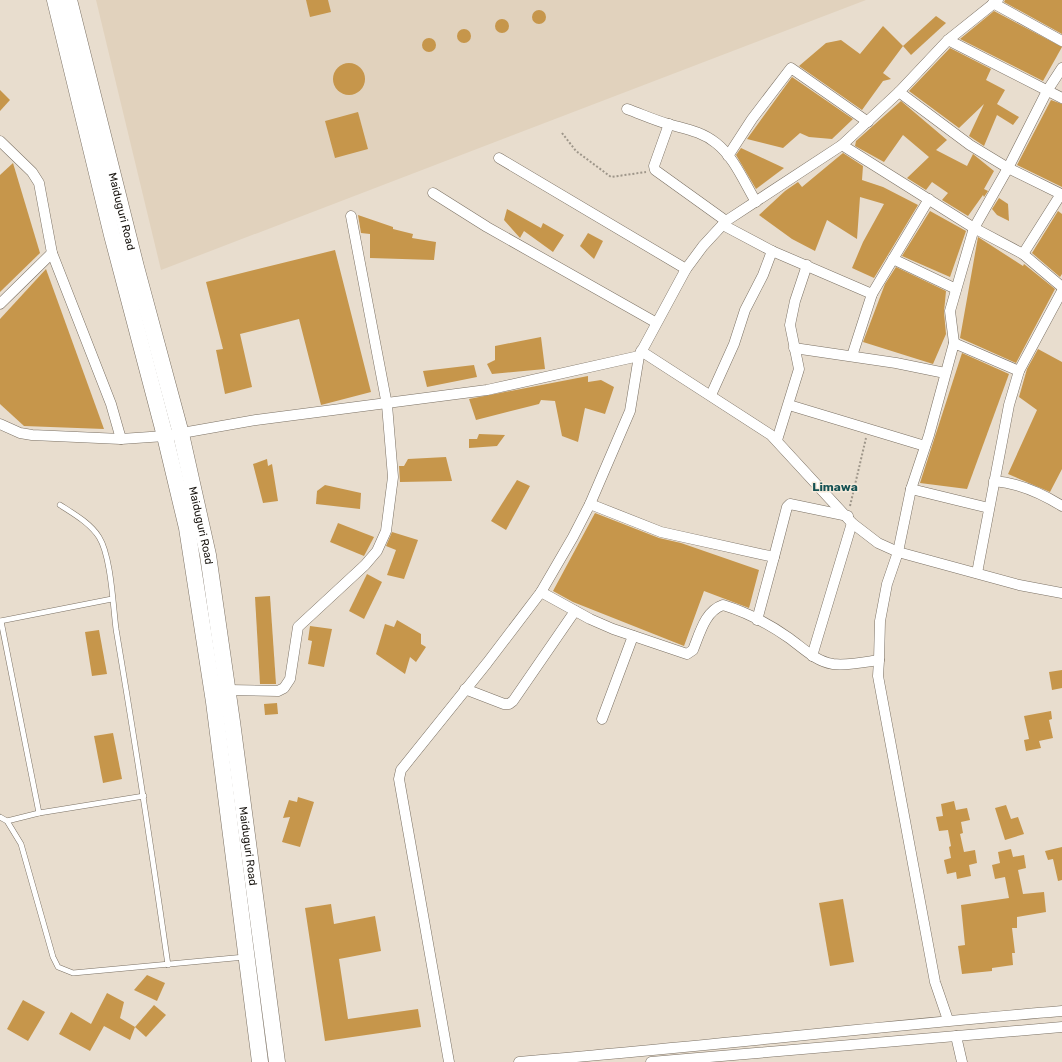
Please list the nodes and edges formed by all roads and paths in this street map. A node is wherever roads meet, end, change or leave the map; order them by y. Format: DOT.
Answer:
graph roads {
  1 [pos="63,2"];
  2 [pos="996,2"];
  3 [pos="948,40"];
  4 [pos="1062,41"];
  5 [pos="1062,68"];
  6 [pos="1047,91"];
  7 [pos="899,92"];
  8 [pos="1062,98"];
  9 [pos="627,109"];
  10 [pos="868,122"];
  11 [pos="669,124"];
  12 [pos="562,133"];
  13 [pos="842,145"];
  14 [pos="2,148"];
  15 [pos="728,156"];
  16 [pos="499,158"];
  17 [pos="1008,168"];
  18 [pos="655,170"];
  19 [pos="433,193"];
  20 [pos="1062,194"];
  21 [pos="929,199"];
  22 [pos="756,202"];
  23 [pos="351,216"];
  24 [pos="724,223"];
  25 [pos="974,228"];
  26 [pos="772,251"];
  27 [pos="52,253"];
  28 [pos="1023,254"];
  29 [pos="893,259"];
  30 [pos="807,265"];
  31 [pos="686,269"];
  32 [pos="1062,288"];
  33 [pos="956,289"];
  34 [pos="1062,292"];
  35 [pos="872,294"];
  36 [pos="0,304"];
  37 [pos="656,322"];
  38 [pos="954,343"];
  39 [pos="794,348"];
  40 [pos="640,353"];
  41 [pos="852,356"];
  42 [pos="1019,371"];
  43 [pos="945,373"];
  44 [pos="711,395"];
  45 [pos="387,405"];
  46 [pos="789,405"];
  47 [pos="0,424"];
  48 [pos="868,429"];
  49 [pos="173,435"];
  50 [pos="121,439"];
  51 [pos="777,440"];
  52 [pos="925,446"];
  53 [pos="994,481"];
  54 [pos="911,489"];
  55 [pos="590,504"];
  56 [pos="60,505"];
  57 [pos="1062,506"];
  58 [pos="989,508"];
  59 [pos="850,520"];
  60 [pos="898,552"];
  61 [pos="774,557"];
  62 [pos="977,573"];
  63 [pos="541,592"];
  64 [pos="1062,593"];
  65 [pos="112,599"];
  66 [pos="575,611"];
  67 [pos="757,620"];
  68 [pos="1,621"];
  69 [pos="633,636"];
  70 [pos="812,656"];
  71 [pos="879,660"];
  72 [pos="465,689"];
  73 [pos="228,690"];
  74 [pos="602,719"];
  75 [pos="144,796"];
  76 [pos="39,813"];
  77 [pos="0,817"];
  78 [pos="7,821"];
  79 [pos="246,957"];
  80 [pos="168,965"];
  81 [pos="1062,1011"];
  82 [pos="948,1020"];
  83 [pos="1062,1027"];
  84 [pos="956,1036"];
  85 [pos="260,1062"];
  86 [pos="277,1062"];
  87 [pos="449,1062"];
  88 [pos="519,1062"];
  89 [pos="651,1062"];
  90 [pos="962,1062"];
  1 -- 49 [label="highway, Maiduguri Road"];
  2 -- 3 [label="street"];
  2 -- 4 [label="street"];
  3 -- 6 [label="street"];
  3 -- 7 [label="street"];
  5 -- 6 [label="street"];
  6 -- 8 [label="street"];
  6 -- 17 [label="street"];
  7 -- 10 [label="street"];
  7 -- 17 [label="street"];
  9 -- 11 [label="street"];
  10 -- 13 [label="street"];
  10 -- 15 [label="street"];
  11 -- 15 [label="street"];
  11 -- 18 [label="street"];
  12 -- 18 [label="path"];
  13 -- 21 [label="street"];
  13 -- 22 [label="street"];
  14 -- 27 [label="street"];
  15 -- 22 [label="street"];
  16 -- 31 [label="street"];
  17 -- 20 [label="street"];
  17 -- 25 [label="street"];
  18 -- 24 [label="street"];
  19 -- 37 [label="street"];
  20 -- 28 [label="street"];
  21 -- 25 [label="street"];
  21 -- 29 [label="street"];
  22 -- 24 [label="street"];
  23 -- 45 [label="street"];
  24 -- 26 [label="street"];
  24 -- 31 [label="street"];
  25 -- 28 [label="street"];
  25 -- 33 [label="street"];
  26 -- 30 [label="street"];
  26 -- 44 [label="street"];
  27 -- 36 [label="street"];
  27 -- 50 [label="street"];
  28 -- 32 [label="street"];
  29 -- 33 [label="street"];
  29 -- 35 [label="street"];
  30 -- 35 [label="street"];
  30 -- 39 [label="street"];
  31 -- 37 [label="street"];
  33 -- 38 [label="street"];
  34 -- 42 [label="street"];
  35 -- 41 [label="street"];
  37 -- 40 [label="street"];
  38 -- 42 [label="street"];
  38 -- 43 [label="street"];
  39 -- 41 [label="street"];
  39 -- 46 [label="street"];
  40 -- 44 [label="street"];
  40 -- 45 [label="street"];
  40 -- 55 [label="street"];
  41 -- 43 [label="street"];
  42 -- 53 [label="street"];
  43 -- 52 [label="street"];
  44 -- 51 [label="street"];
  45 -- 49 [label="street"];
  45 -- 73 [label="street"];
  46 -- 48 [label="street"];
  46 -- 51 [label="street"];
  47 -- 50 [label="street"];
  48 -- 52 [label="street"];
  48 -- 59 [label="path"];
  49 -- 50 [label="street"];
  49 -- 73 [label="highway, Maiduguri Road"];
  49 -- 79 [label="highway, Maiduguri Road"];
  51 -- 59 [label="street"];
  52 -- 54 [label="street"];
  53 -- 57 [label="street"];
  53 -- 58 [label="street"];
  54 -- 58 [label="street"];
  54 -- 60 [label="street"];
  55 -- 61 [label="street"];
  55 -- 63 [label="street"];
  56 -- 65 [label="lane"];
  58 -- 62 [label="street"];
  59 -- 60 [label="street"];
  59 -- 61 [label="street"];
  59 -- 70 [label="street"];
  60 -- 62 [label="street"];
  60 -- 71 [label="street"];
  61 -- 67 [label="street"];
  62 -- 64 [label="street"];
  63 -- 66 [label="street"];
  63 -- 72 [label="street"];
  65 -- 68 [label="lane"];
  65 -- 75 [label="lane"];
  66 -- 69 [label="street"];
  66 -- 72 [label="street"];
  67 -- 69 [label="street"];
  67 -- 70 [label="street"];
  68 -- 76 [label="lane"];
  69 -- 74 [label="street"];
  70 -- 71 [label="street"];
  71 -- 82 [label="street"];
  72 -- 87 [label="street"];
  73 -- 86 [label="highway, Maiduguri Road"];
  75 -- 76 [label="lane"];
  75 -- 80 [label="lane"];
  76 -- 78 [label="lane"];
  77 -- 78 [label="lane"];
  78 -- 80 [label="lane"];
  79 -- 80 [label="lane"];
  79 -- 85 [label="highway, Maiduguri Road"];
  81 -- 82 [label="street"];
  82 -- 88 [label="street"];
  83 -- 84 [label="street"];
  84 -- 89 [label="street"];
  84 -- 90 [label="street"];
}
